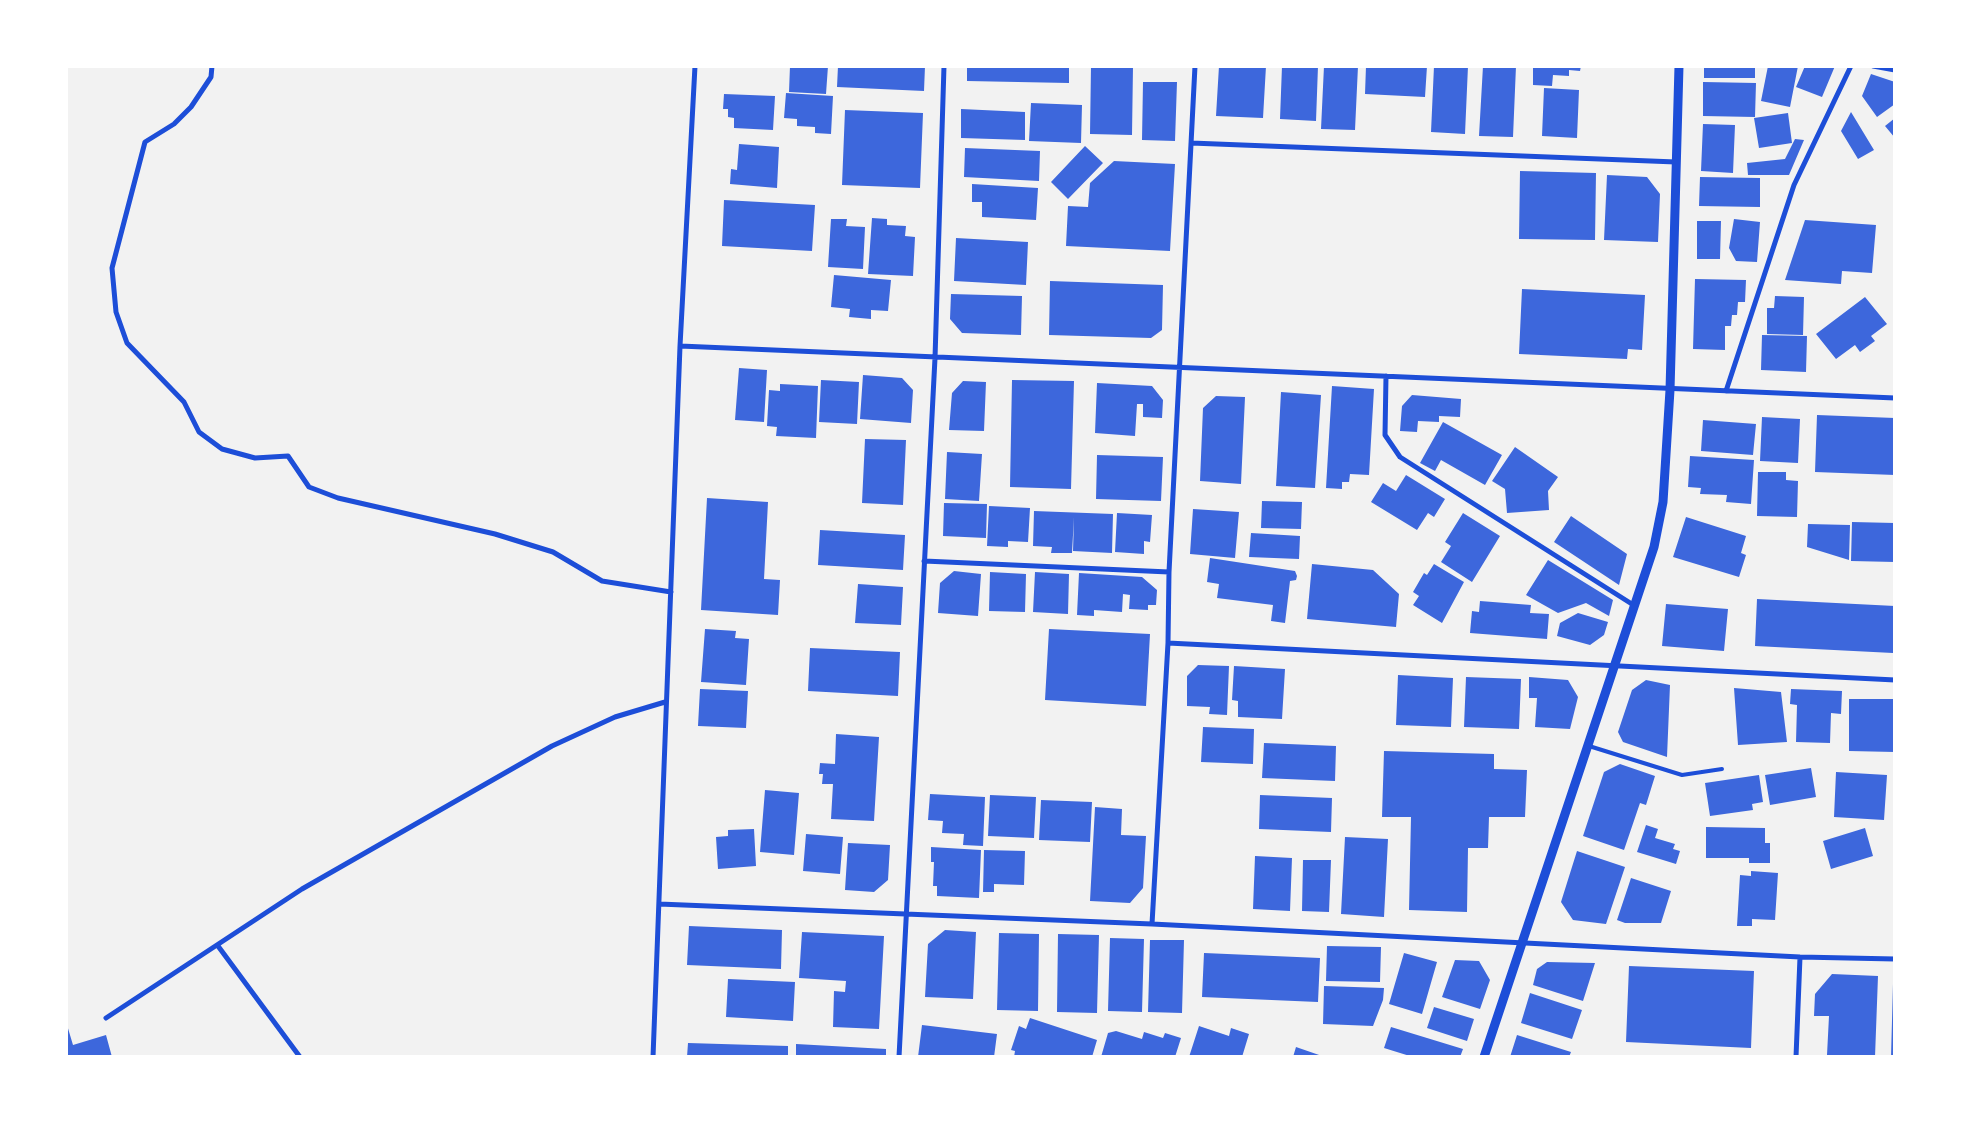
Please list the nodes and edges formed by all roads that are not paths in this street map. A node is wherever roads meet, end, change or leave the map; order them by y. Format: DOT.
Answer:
graph roads {
  1 [pos="212,66"];
  2 [pos="695,66"];
  3 [pos="944,66"];
  4 [pos="1194,66"];
  5 [pos="1679,66"];
  6 [pos="1851,66"];
  7 [pos="1873,66"];
  8 [pos="1895,70"];
  9 [pos="1191,143"];
  10 [pos="1676,162"];
  11 [pos="680,346"];
  12 [pos="935,358"];
  13 [pos="1180,368"];
  14 [pos="1386,376"];
  15 [pos="1670,390"];
  16 [pos="1726,391"];
  17 [pos="1895,398"];
  18 [pos="924,562"];
  19 [pos="1170,572"];
  20 [pos="670,592"];
  21 [pos="1635,606"];
  22 [pos="1168,643"];
  23 [pos="1614,664"];
  24 [pos="1895,680"];
  25 [pos="665,702"];
  26 [pos="1589,746"];
  27 [pos="1722,769"];
  28 [pos="659,904"];
  29 [pos="905,915"];
  30 [pos="1152,924"];
  31 [pos="1521,942"];
  32 [pos="218,946"];
  33 [pos="1800,956"];
  34 [pos="1895,959"];
  35 [pos="106,1018"];
  36 [pos="300,1057"];
  37 [pos="652,1057"];
  38 [pos="900,1057"];
  39 [pos="1484,1057"];
  40 [pos="1796,1057"];
  1 -- 20 [label="street"];
  2 -- 11 [label="street"];
  3 -- 12 [label="street"];
  4 -- 9 [label="street"];
  5 -- 10 [label="street"];
  6 -- 16 [label="street"];
  7 -- 8 [label="street"];
  9 -- 10 [label="street"];
  9 -- 13 [label="street"];
  10 -- 15 [label="street"];
  11 -- 12 [label="street"];
  11 -- 20 [label="street"];
  12 -- 13 [label="street"];
  12 -- 18 [label="street"];
  13 -- 14 [label="street"];
  13 -- 19 [label="street"];
  14 -- 15 [label="street"];
  14 -- 21 [label="street"];
  15 -- 16 [label="street"];
  15 -- 21 [label="street"];
  16 -- 17 [label="street"];
  18 -- 19 [label="street"];
  18 -- 29 [label="street"];
  19 -- 22 [label="street"];
  20 -- 25 [label="street"];
  21 -- 23 [label="street"];
  22 -- 23 [label="street"];
  22 -- 30 [label="street"];
  23 -- 24 [label="street"];
  23 -- 26 [label="street"];
  25 -- 28 [label="street"];
  25 -- 32 [label="street"];
  26 -- 27 [label="lane"];
  26 -- 31 [label="street"];
  28 -- 29 [label="street"];
  28 -- 37 [label="street"];
  29 -- 30 [label="street"];
  29 -- 38 [label="street"];
  30 -- 31 [label="street"];
  31 -- 33 [label="street"];
  31 -- 39 [label="street"];
  32 -- 35 [label="street"];
  32 -- 36 [label="street"];
  33 -- 34 [label="street"];
  33 -- 40 [label="street"];
}
